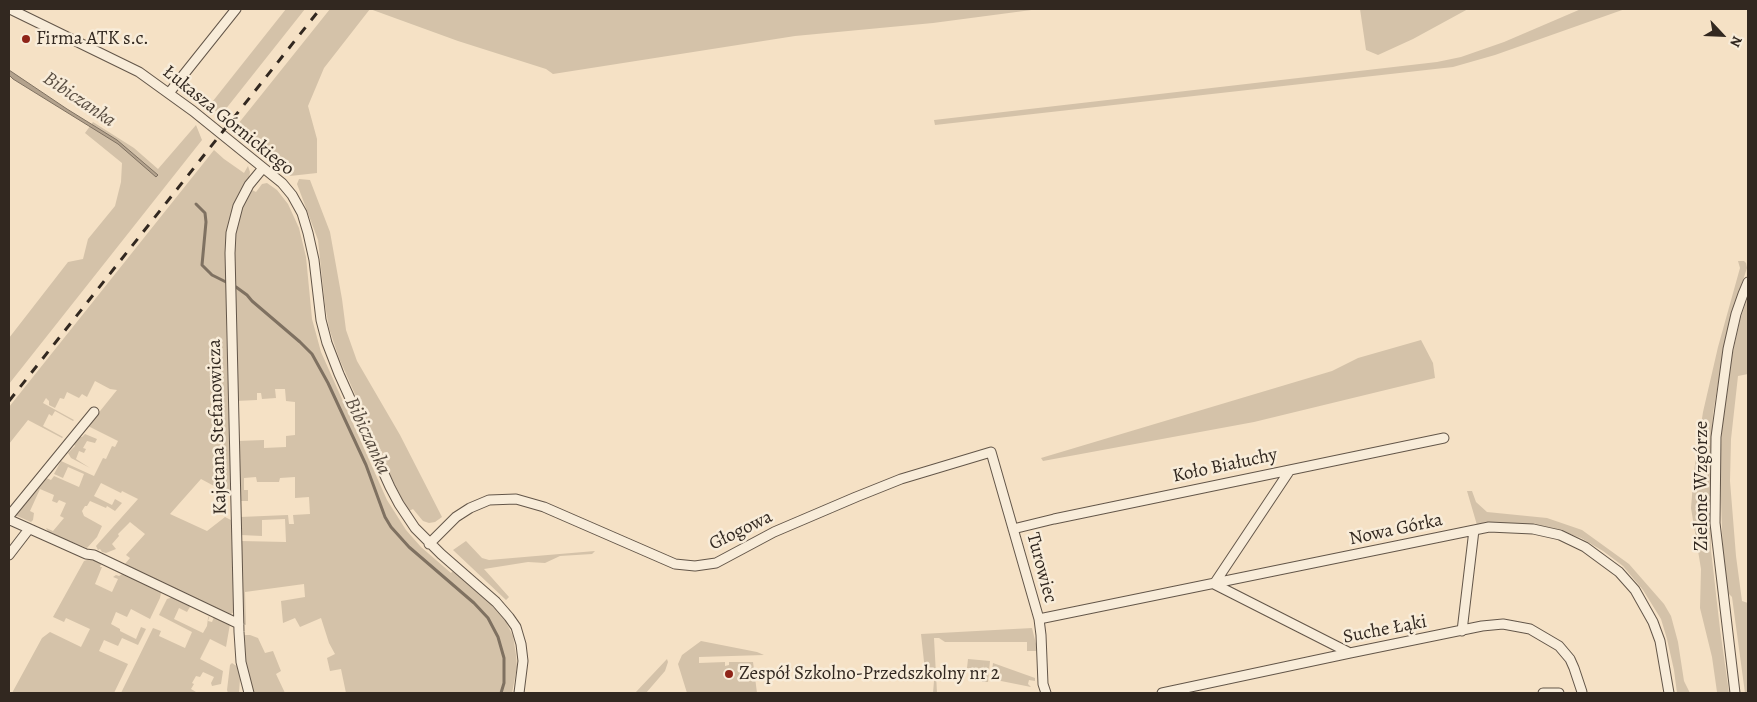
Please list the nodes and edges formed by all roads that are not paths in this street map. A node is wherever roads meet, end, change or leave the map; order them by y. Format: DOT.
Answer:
graph roads {
  1 [pos="10,9"];
  2 [pos="236,9"];
  3 [pos="170,92"];
  4 [pos="263,168"];
  5 [pos="1748,282"];
  6 [pos="94,412"];
  7 [pos="1444,438"];
  8 [pos="991,452"];
  9 [pos="1290,470"];
  10 [pos="28,529"];
  11 [pos="1014,529"];
  12 [pos="1474,530"];
  13 [pos="429,544"];
  14 [pos="9,555"];
  15 [pos="1214,584"];
  16 [pos="1038,619"];
  17 [pos="239,624"];
  18 [pos="1462,631"];
  19 [pos="1350,653"];
  20 [pos="1582,692"];
  21 [pos="249,693"];
  22 [pos="519,693"];
  23 [pos="1046,693"];
  24 [pos="1162,693"];
  25 [pos="1543,693"];
  26 [pos="1559,693"];
  27 [pos="1669,693"];
  28 [pos="1735,693"];
  1 -- 3 [label="street, Łukasza Górnickiego"];
  2 -- 3 [label="street"];
  3 -- 4 [label="street, Łukasza Górnickiego"];
  4 -- 13 [label="street, Łukasza Górnickiego"];
  4 -- 17 [label="street, Kajetana Stefanowicza"];
  5 -- 28 [label="street, Zielone Wzgórze"];
  6 -- 10 [label="street"];
  7 -- 9 [label="street, Koło Białuchy"];
  8 -- 11 [label="street, Turowiec"];
  8 -- 13 [label="street, Głogowa"];
  9 -- 11 [label="street, Koło Białuchy"];
  9 -- 15 [label="street"];
  10 -- 14 [label="street"];
  10 -- 17 [label="street"];
  11 -- 16 [label="street, Turowiec"];
  12 -- 15 [label="street, Nowa Górka"];
  12 -- 18 [label="street"];
  12 -- 27 [label="street, Nowa Górka"];
  13 -- 22 [label="street, Łukasza Górnickiego"];
  15 -- 16 [label="street, Nowa Górka"];
  15 -- 19 [label="street"];
  16 -- 23 [label="street, Turowiec"];
  17 -- 21 [label="street, Kajetana Stefanowicza"];
  18 -- 19 [label="street, Suche Łąki"];
  18 -- 20 [label="street, Suche Łąki"];
  19 -- 24 [label="street, Suche Łąki"];
  25 -- 26 [label="street"];
}
